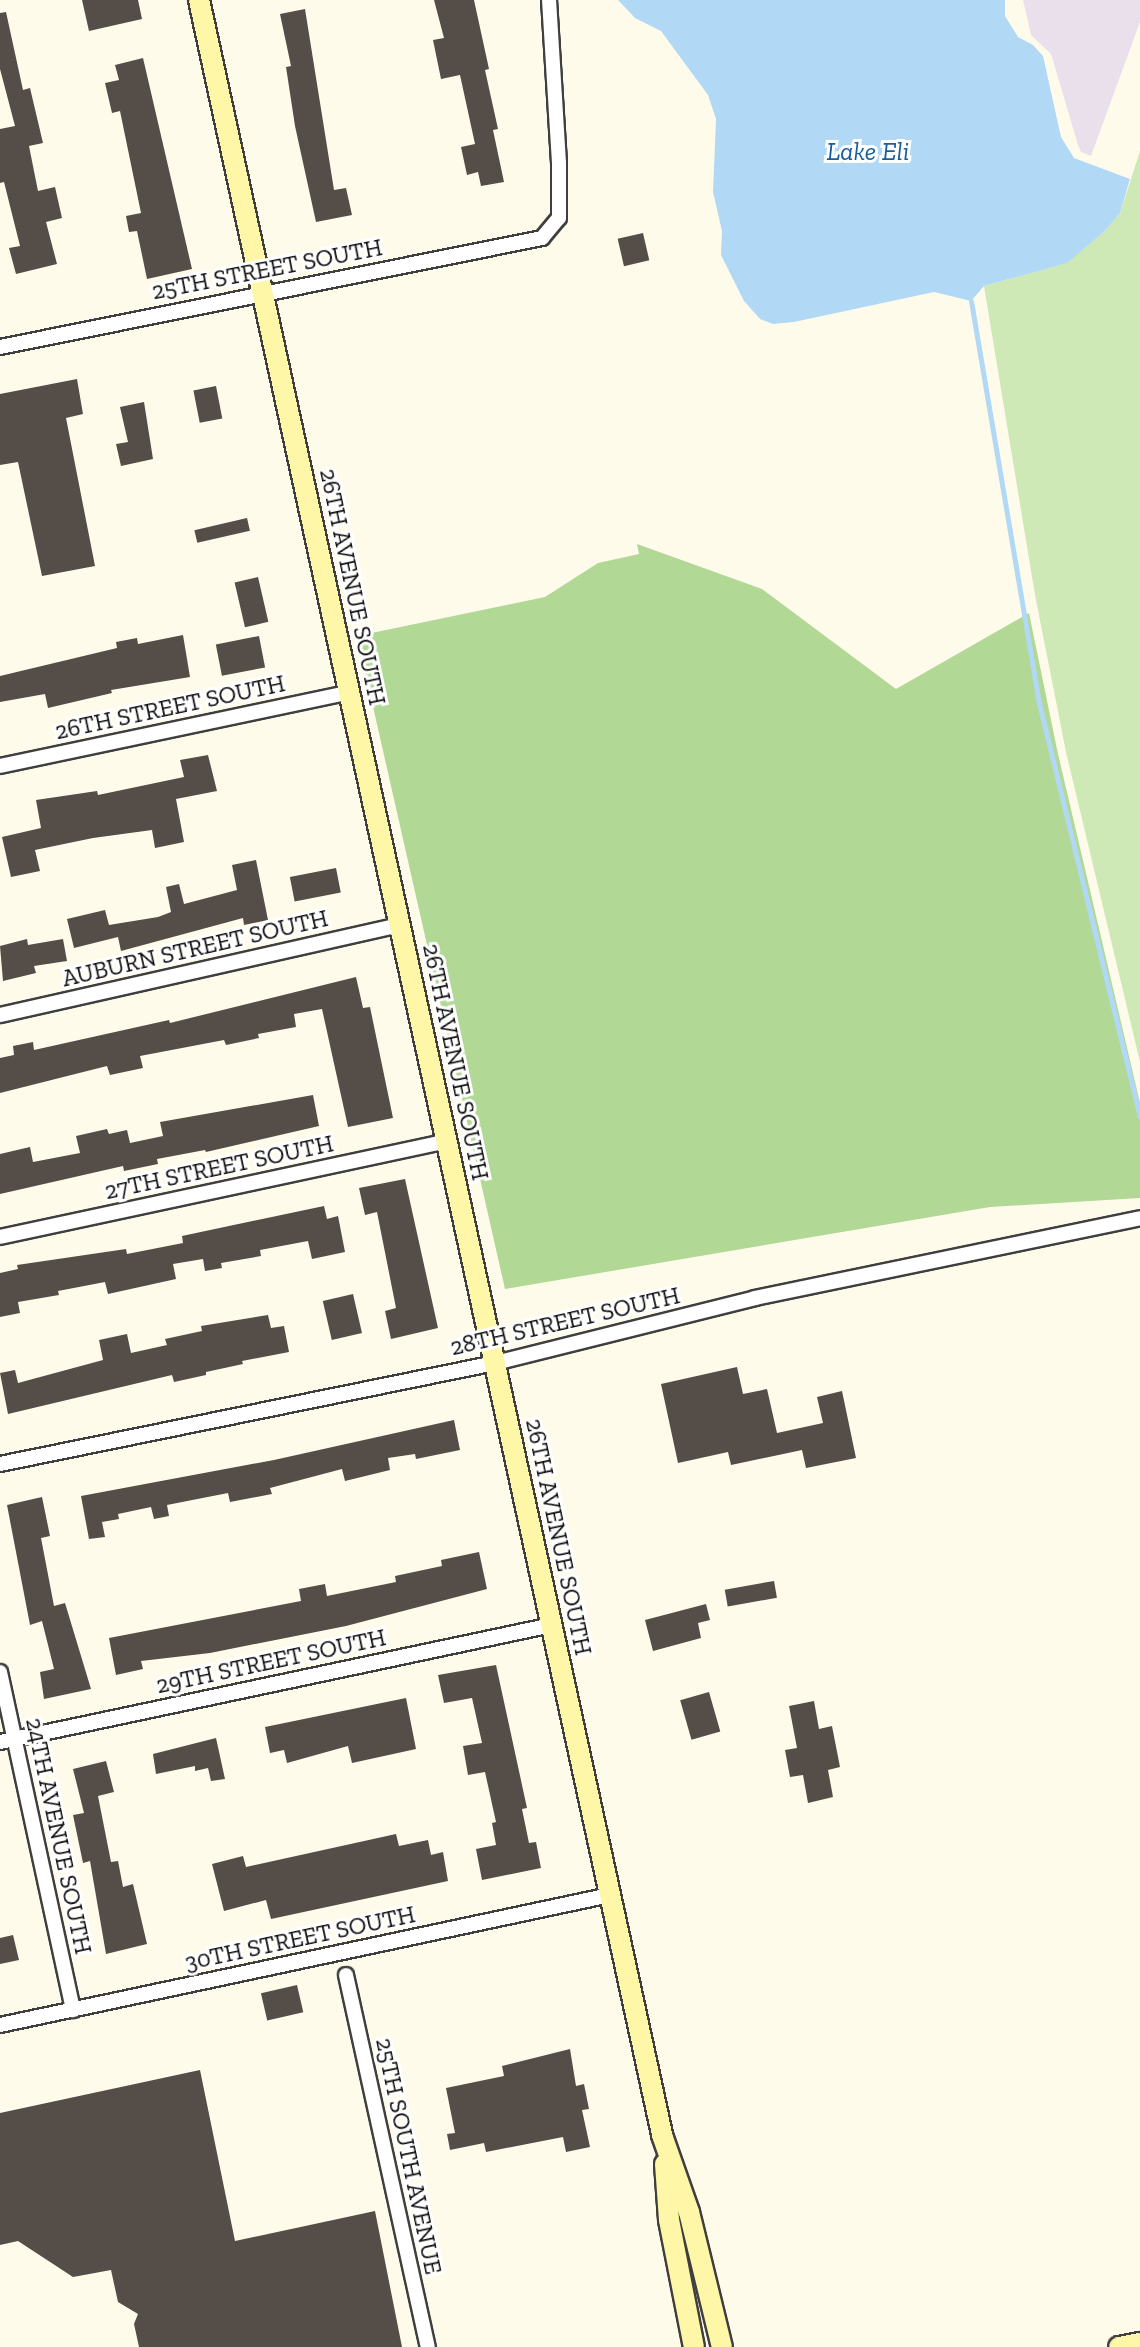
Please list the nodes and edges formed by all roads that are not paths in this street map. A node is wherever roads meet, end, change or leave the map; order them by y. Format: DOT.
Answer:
graph roads {
  1 [pos="199,0"];
  2 [pos="549,0"];
  3 [pos="262,291"];
  4 [pos="0,347"];
  5 [pos="350,693"];
  6 [pos="0,766"];
  7 [pos="400,925"];
  8 [pos="0,1015"];
  9 [pos="447,1141"];
  10 [pos="1140,1218"];
  11 [pos="0,1237"];
  12 [pos="495,1363"];
  13 [pos="0,1464"];
  14 [pos="552,1625"];
  15 [pos="0,1672"];
  16 [pos="15,1738"];
  17 [pos="0,1742"];
  18 [pos="610,1895"];
  19 [pos="346,1975"];
  20 [pos="73,2010"];
  21 [pos="0,2025"];
  22 [pos="662,2134"];
  23 [pos="1140,2343"];
  24 [pos="428,2347"];
  25 [pos="694,2347"];
  26 [pos="722,2347"];
  27 [pos="1119,2347"];
  1 -- 3 [label="street, 26TH AVENUE SOUTH"];
  2 -- 3 [label="street, 25TH STREET SOUTH"];
  3 -- 4 [label="street, 25TH STREET SOUTH"];
  3 -- 5 [label="street, 26TH AVENUE SOUTH"];
  5 -- 6 [label="street, 26TH STREET SOUTH"];
  5 -- 7 [label="street, 26TH AVENUE SOUTH"];
  7 -- 8 [label="street, AUBURN STREET SOUTH"];
  7 -- 9 [label="street, 26TH AVENUE SOUTH"];
  9 -- 11 [label="street, 27TH STREET SOUTH"];
  9 -- 12 [label="street, 26TH AVENUE SOUTH"];
  10 -- 12 [label="street, 28TH STREET SOUTH"];
  12 -- 13 [label="street, 28TH STREET SOUTH"];
  12 -- 14 [label="street, 26TH AVENUE SOUTH"];
  14 -- 16 [label="street, 29TH STREET SOUTH"];
  14 -- 18 [label="street, 26TH AVENUE SOUTH"];
  15 -- 16 [label="street, 24TH AVENUE SOUTH"];
  16 -- 17 [label="street, 29TH STREET SOUTH"];
  16 -- 20 [label="street, 24TH AVENUE SOUTH"];
  18 -- 20 [label="street, 30TH STREET SOUTH"];
  18 -- 22 [label="street, 26TH AVENUE SOUTH"];
  19 -- 24 [label="street, 25TH SOUTH AVENUE"];
  20 -- 21 [label="street, 30TH STREET SOUTH"];
  22 -- 25 [label="street, 26TH AVENUE SOUTH"];
  22 -- 26 [label="street, 26TH AVENUE SOUTH"];
  23 -- 27 [label="street"];
}
